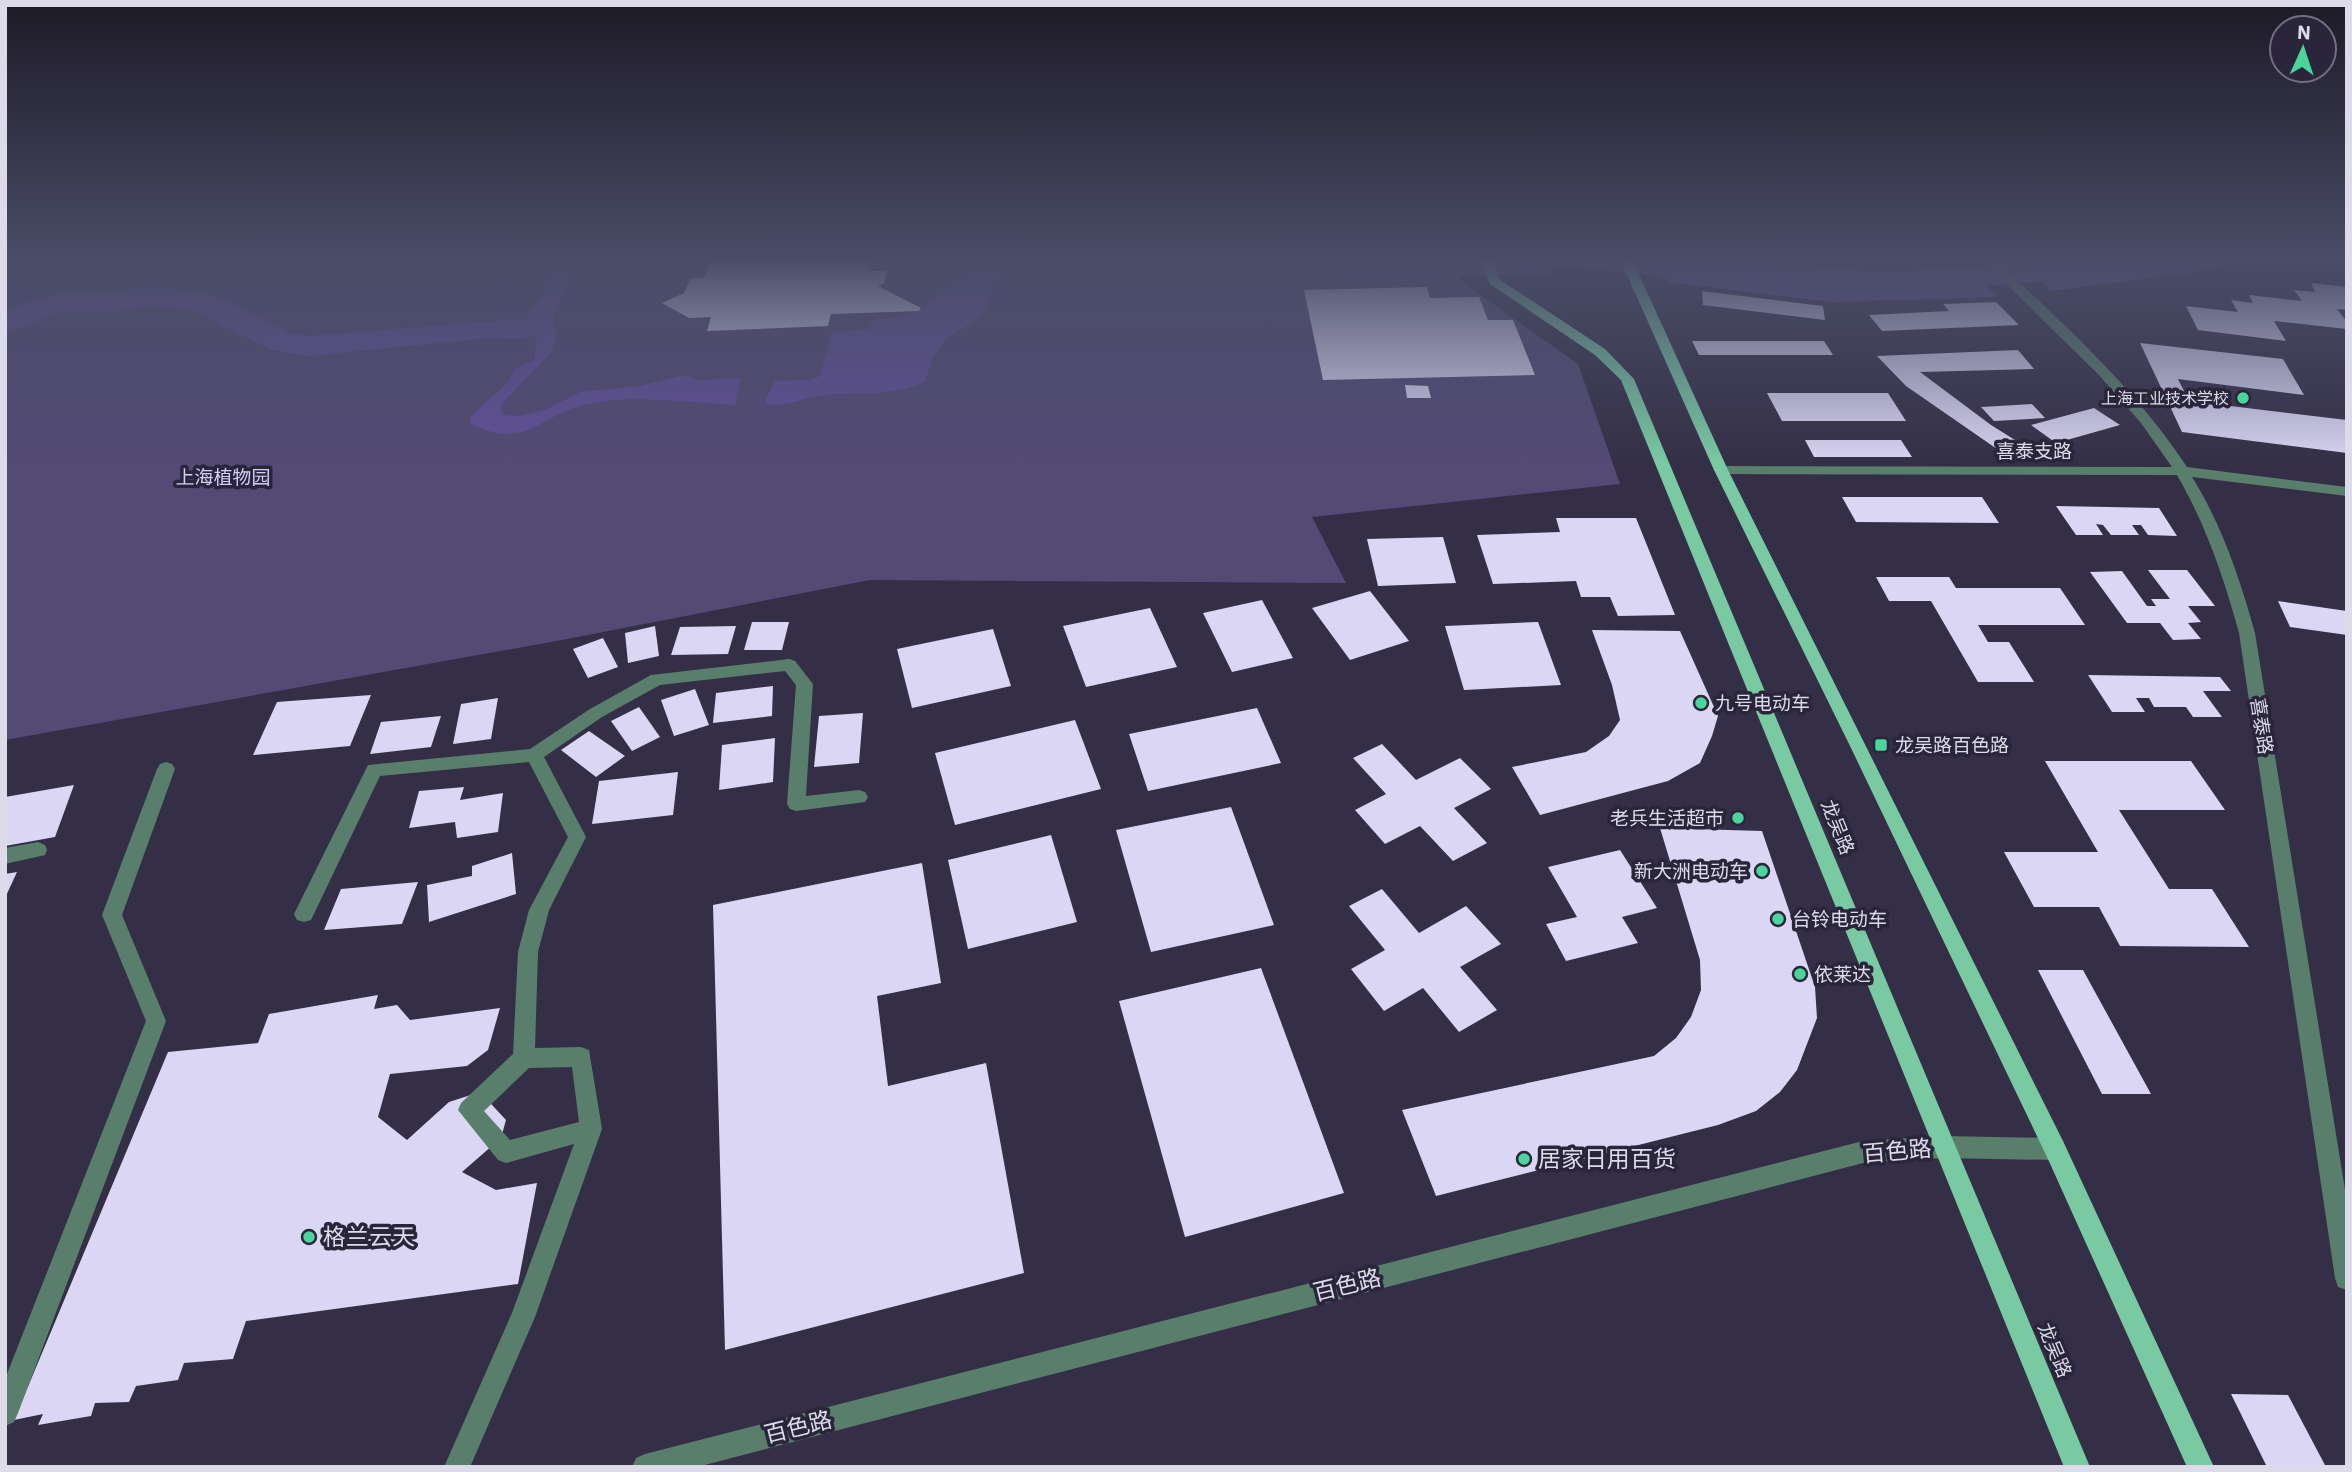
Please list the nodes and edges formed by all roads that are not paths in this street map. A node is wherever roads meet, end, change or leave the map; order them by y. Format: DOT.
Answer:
graph roads {
  1 [pos="1564,328"];
  2 [pos="1656,328"];
  3 [pos="2056,328"];
  4 [pos="1721,470"];
  5 [pos="2182,471"];
  6 [pos="2347,492"];
  7 [pos="534,754"];
  8 [pos="166,769"];
  9 [pos="859,797"];
  10 [pos="38,850"];
  11 [pos="5,856"];
  12 [pos="304,914"];
  13 [pos="524,1058"];
  14 [pos="591,1129"];
  15 [pos="1943,1147"];
  16 [pos="2055,1149"];
  17 [pos="2347,1278"];
  18 [pos="5,1413"];
  19 [pos="457,1467"];
  20 [pos="645,1467"];
  21 [pos="2077,1467"];
  22 [pos="2201,1467"];
  1 -- 15 [label="main road, 龙吴路"];
  2 -- 4 [label="main road"];
  3 -- 5 [label="street, 喜泰路"];
  4 -- 5 [label="street, 喜泰支路"];
  4 -- 16 [label="main road"];
  5 -- 6 [label="street, 喜泰支路"];
  5 -- 17 [label="street, 喜泰路"];
  7 -- 9 [label="street"];
  7 -- 12 [label="street"];
  7 -- 13 [label="street"];
  8 -- 18 [label="street"];
  10 -- 11 [label="street"];
  13 -- 14 [label="street"];
  13 -- 14 [label="street"];
  14 -- 19 [label="street"];
  15 -- 16 [label="street, 百色路"];
  15 -- 20 [label="street, 百色路"];
  15 -- 21 [label="main road, 龙吴路"];
  16 -- 22 [label="main road"];
}
